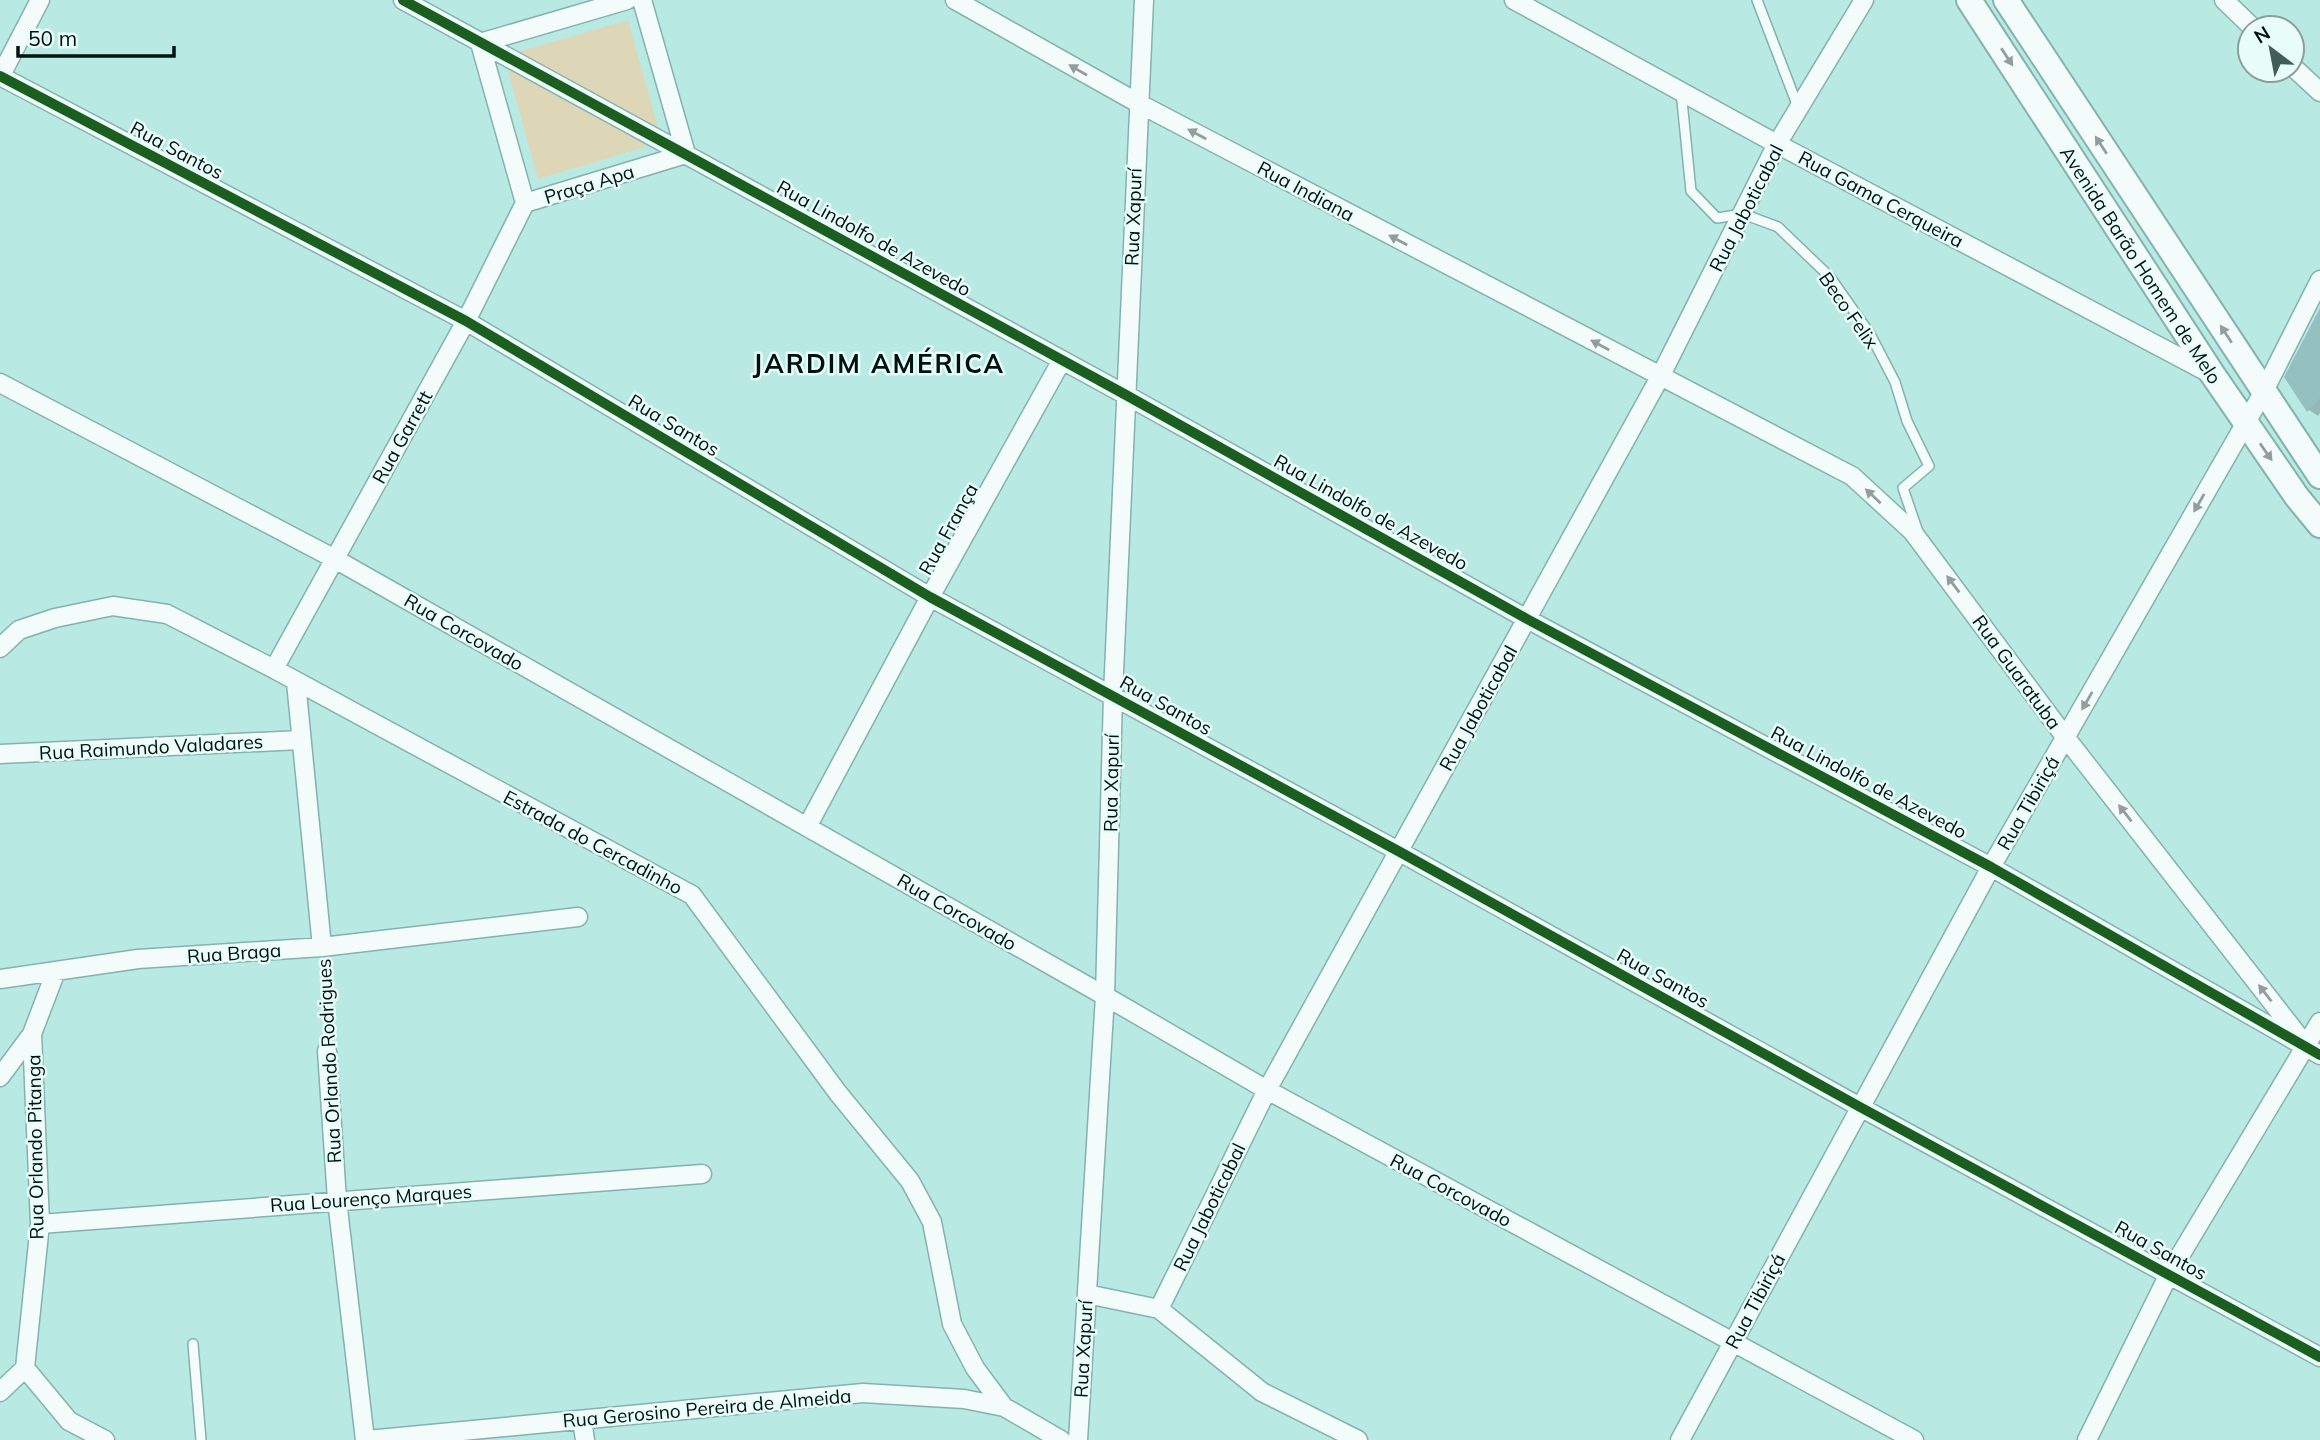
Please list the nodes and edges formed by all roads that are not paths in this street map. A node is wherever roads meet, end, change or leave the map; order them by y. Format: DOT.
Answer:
graph roads {
  1 [pos="40,0"];
  2 [pos="403,0"];
  3 [pos="627,0"];
  4 [pos="642,0"];
  5 [pos="955,0"];
  6 [pos="1144,0"];
  7 [pos="1514,0"];
  8 [pos="1757,0"];
  9 [pos="1864,0"];
  10 [pos="1969,0"];
  11 [pos="2006,0"];
  12 [pos="2224,0"];
  13 [pos="2238,14"];
  14 [pos="480,43"];
  15 [pos="0,76"];
  16 [pos="2306,79"];
  17 [pos="1681,91"];
  18 [pos="2320,92"];
  19 [pos="1138,103"];
  20 [pos="1798,109"];
  21 [pos="1777,144"];
  22 [pos="686,154"];
  23 [pos="525,203"];
  24 [pos="1743,214"];
  25 [pos="2320,280"];
  26 [pos="466,321"];
  27 [pos="1062,360"];
  28 [pos="2213,375"];
  29 [pos="1660,377"];
  30 [pos="0,383"];
  31 [pos="2264,391"];
  32 [pos="1126,395"];
  33 [pos="2245,422"];
  34 [pos="2320,476"];
  35 [pos="2320,525"];
  36 [pos="1922,544"];
  37 [pos="335,559"];
  38 [pos="930,597"];
  39 [pos="1527,619"];
  40 [pos="0,648"];
  41 [pos="274,669"];
  42 [pos="296,681"];
  43 [pos="1113,695"];
  44 [pos="2066,737"];
  45 [pos="301,740"];
  46 [pos="0,754"];
  47 [pos="807,827"];
  48 [pos="1400,852"];
  49 [pos="1991,867"];
  50 [pos="578,917"];
  51 [pos="322,947"];
  52 [pos="56,971"];
  53 [pos="0,979"];
  54 [pos="1105,996"];
  55 [pos="2320,1022"];
  56 [pos="32,1034"];
  57 [pos="327,1051"];
  58 [pos="2313,1051"];
  59 [pos="0,1077"];
  60 [pos="1267,1090"];
  61 [pos="1860,1107"];
  62 [pos="702,1174"];
  63 [pos="338,1200"];
  64 [pos="40,1224"];
  65 [pos="2169,1274"];
  66 [pos="1087,1294"];
  67 [pos="1159,1309"];
  68 [pos="1733,1342"];
  69 [pos="192,1344"];
  70 [pos="2320,1357"];
  71 [pos="26,1368"];
  72 [pos="0,1392"];
  73 [pos="1004,1407"];
  74 [pos="582,1420"];
  75 [pos="105,1440"];
  76 [pos="201,1440"];
  77 [pos="366,1440"];
  78 [pos="585,1440"];
  79 [pos="1061,1440"];
  80 [pos="1078,1440"];
  81 [pos="1358,1440"];
  82 [pos="1680,1440"];
  83 [pos="1914,1440"];
  84 [pos="2087,1440"];
  1 -- 15 [label="street"];
  2 -- 14 [label="street, Rua Lindolfo de Azevedo"];
  3 -- 14 [label="street"];
  4 -- 22 [label="street"];
  19 -- 5 [label="street, Rua Indiana, one-way"];
  6 -- 19 [label="street, Rua Xapurí"];
  7 -- 17 [label="street, Rua Gama Cerqueira"];
  8 -- 20 [label="lane"];
  9 -- 20 [label="street, Rua Jaboticabal"];
  10 -- 28 [label="main road, Avenida Barão Homem de Melo, one-way"];
  31 -- 11 [label="main road, Avenida Barão Homem de Melo, one-way"];
  12 -- 13 [label="street"];
  14 -- 22 [label="street, Rua Lindolfo de Azevedo"];
  14 -- 23 [label="street, Praça Apa"];
  15 -- 26 [label="street, Rua Santos"];
  16 -- 18 [label="street"];
  17 -- 21 [label="street, Rua Gama Cerqueira"];
  17 -- 24 [label="lane, Beco Felix"];
  29 -- 19 [label="street, Rua Indiana, one-way"];
  19 -- 32 [label="street, Rua Xapurí"];
  20 -- 21 [label="street, Rua Jaboticabal"];
  21 -- 24 [label="street, Rua Jaboticabal"];
  21 -- 28 [label="street, Rua Gama Cerqueira"];
  22 -- 23 [label="street, Praça Apa"];
  22 -- 27 [label="street, Rua Lindolfo de Azevedo"];
  23 -- 26 [label="street, Rua Garrett"];
  24 -- 29 [label="street, Rua Jaboticabal"];
  24 -- 36 [label="lane, Beco Felix"];
  25 -- 31 [label="street, Rua Tibiriçá"];
  26 -- 37 [label="street, Rua Garrett"];
  26 -- 38 [label="street, Rua Santos"];
  27 -- 32 [label="street, Rua Lindolfo de Azevedo"];
  27 -- 38 [label="street, Rua França"];
  28 -- 33 [label="main road, Avenida Barão Homem de Melo"];
  36 -- 29 [label="street, Rua Guaratuba, one-way"];
  29 -- 39 [label="street, Rua Jaboticabal"];
  30 -- 37 [label="street, Rua Corcovado"];
  31 -- 33 [label="street, Rua Tibiriçá"];
  31 -- 34 [label="main road, Avenida Barão Homem de Melo"];
  32 -- 39 [label="street, Rua Lindolfo de Azevedo"];
  32 -- 43 [label="street, Rua Xapurí"];
  33 -- 35 [label="main road, Avenida Barão Homem de Melo, one-way"];
  33 -- 44 [label="street, Rua Tibiriçá, one-way"];
  44 -- 36 [label="street, Rua Guaratuba, one-way"];
  37 -- 41 [label="street, Rua Garrett"];
  37 -- 47 [label="street, Rua Corcovado"];
  38 -- 43 [label="street, Rua Santos"];
  38 -- 47 [label="street, Rua França"];
  39 -- 48 [label="street, Rua Jaboticabal"];
  39 -- 49 [label="street, Rua Lindolfo de Azevedo"];
  40 -- 41 [label="street, Estrada do Cercadinho"];
  41 -- 42 [label="street, Estrada do Cercadinho"];
  42 -- 45 [label="street, Rua Orlando Rodrigues"];
  42 -- 73 [label="street, Estrada do Cercadinho"];
  43 -- 48 [label="street, Rua Santos"];
  43 -- 54 [label="street, Rua Xapurí"];
  44 -- 49 [label="street, Rua Tibiriçá"];
  58 -- 44 [label="street, Rua Guaratuba, one-way"];
  45 -- 46 [label="street, Rua Raimundo Valadares"];
  45 -- 51 [label="street, Rua Orlando Rodrigues"];
  47 -- 54 [label="street, Rua Corcovado"];
  48 -- 60 [label="street, Rua Jaboticabal"];
  48 -- 61 [label="street, Rua Santos"];
  49 -- 58 [label="street, Rua Lindolfo de Azevedo"];
  49 -- 61 [label="street, Rua Tibiriçá"];
  50 -- 51 [label="street, Rua Braga"];
  51 -- 52 [label="street, Rua Braga"];
  52 -- 53 [label="street, Rua Braga"];
  52 -- 56 [label="street, Rua Orlando Pitanga"];
  54 -- 60 [label="street, Rua Corcovado"];
  54 -- 66 [label="street, Rua Xapurí"];
  55 -- 58 [label="street"];
  56 -- 59 [label="street"];
  56 -- 64 [label="street, Rua Orlando Pitanga"];
  57 -- 63 [label="street, Rua Orlando Rodrigues"];
  58 -- 65 [label="street"];
  60 -- 67 [label="street, Rua Jaboticabal"];
  60 -- 68 [label="street, Rua Corcovado"];
  61 -- 65 [label="street, Rua Santos"];
  61 -- 68 [label="street, Rua Tibiriçá"];
  62 -- 63 [label="street, Rua Lourenço Marques"];
  63 -- 64 [label="street, Rua Lourenço Marques"];
  63 -- 77 [label="street, Rua Orlando Rodrigues"];
  64 -- 71 [label="street, Rua Orlando Pitanga"];
  65 -- 70 [label="street, Rua Santos"];
  65 -- 84 [label="street"];
  66 -- 67 [label="street"];
  66 -- 80 [label="street, Rua Xapurí"];
  67 -- 81 [label="street"];
  68 -- 82 [label="street, Rua Tibiriçá"];
  68 -- 83 [label="street, Rua Corcovado"];
  69 -- 76 [label="lane"];
  71 -- 72 [label="street"];
  71 -- 75 [label="street"];
  73 -- 74 [label="street, Rua Gerosino Pereira de Almeida"];
  73 -- 79 [label="street, Estrada do Cercadinho"];
  74 -- 77 [label="street, Rua Gerosino Pereira de Almeida"];
  74 -- 78 [label="street"];
}
